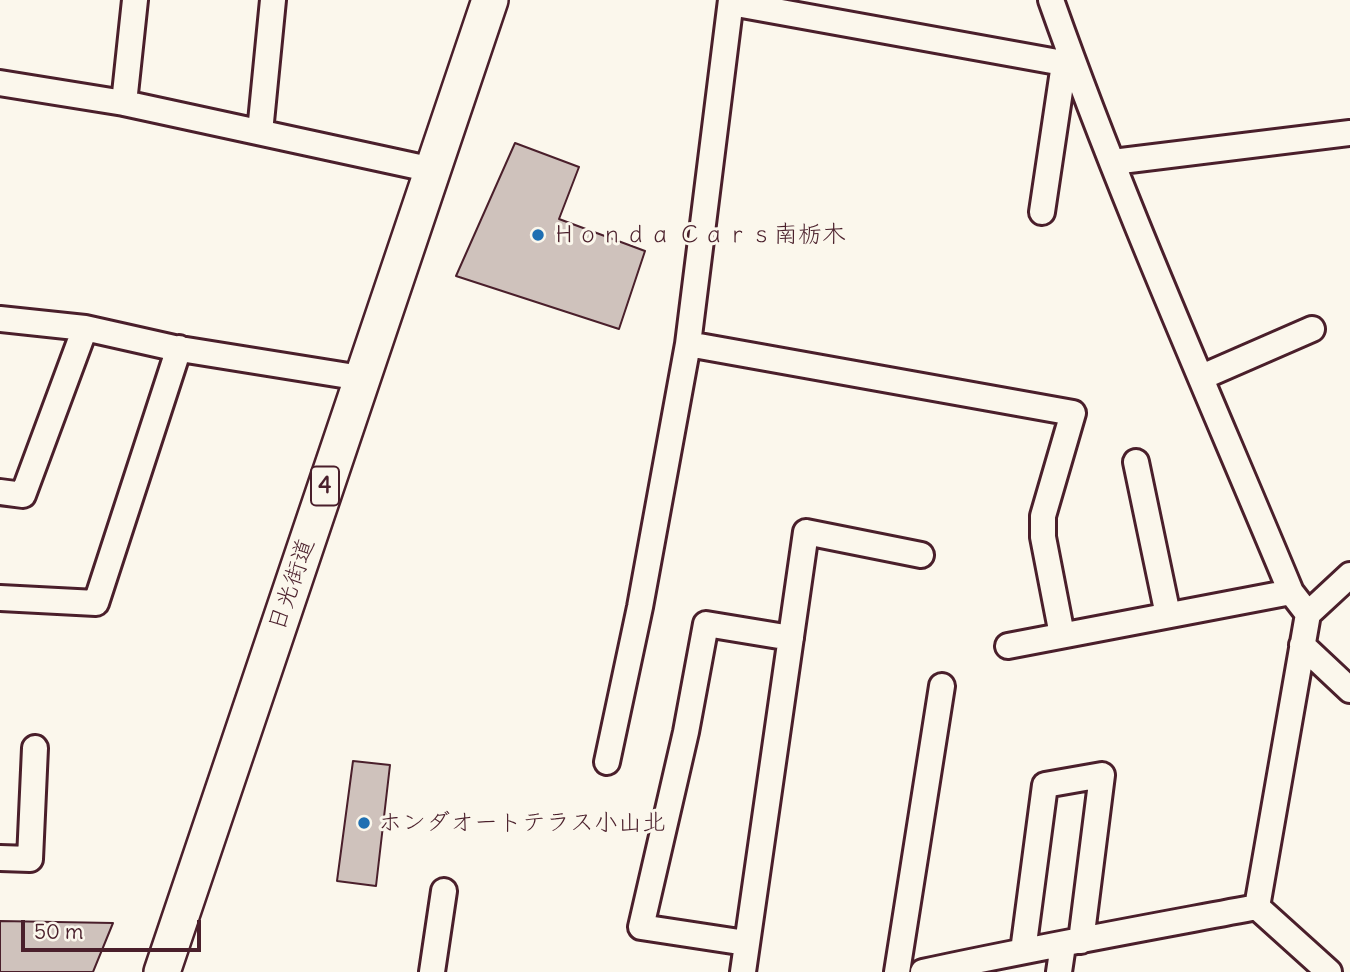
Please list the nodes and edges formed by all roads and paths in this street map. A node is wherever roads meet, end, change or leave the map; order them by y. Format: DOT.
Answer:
graph roads {
  1 [pos="135,0"];
  2 [pos="273,0"];
  3 [pos="490,0"];
  4 [pos="1051,0"];
  5 [pos="731,1"];
  6 [pos="1069,64"];
  7 [pos="0,83"];
  8 [pos="124,103"];
  9 [pos="260,132"];
  10 [pos="1350,133"];
  11 [pos="1113,162"];
  12 [pos="433,170"];
  13 [pos="1042,212"];
  14 [pos="0,319"];
  15 [pos="85,328"];
  16 [pos="1312,329"];
  17 [pos="688,344"];
  18 [pos="179,348"];
  19 [pos="1202,377"];
  20 [pos="361,378"];
  21 [pos="1136,462"];
  22 [pos="0,492"];
  23 [pos="921,555"];
  24 [pos="1350,575"];
  25 [pos="1291,592"];
  26 [pos="0,598"];
  27 [pos="1308,614"];
  28 [pos="1168,615"];
  29 [pos="1062,635"];
  30 [pos="791,638"];
  31 [pos="1303,645"];
  32 [pos="1008,646"];
  33 [pos="942,686"];
  34 [pos="1350,690"];
  35 [pos="35,748"];
  36 [pos="607,762"];
  37 [pos="0,858"];
  38 [pos="444,891"];
  39 [pos="1257,907"];
  40 [pos="746,943"];
  41 [pos="1072,943"];
  42 [pos="1009,959"];
  43 [pos="162,972"];
  44 [pos="432,972"];
  45 [pos="743,972"];
  46 [pos="897,972"];
  47 [pos="923,972"];
  48 [pos="1059,972"];
  49 [pos="1329,972"];
  1 -- 8 [label="street"];
  2 -- 9 [label="street"];
  3 -- 12 [label="highway, 日光街道 / 4"];
  4 -- 6 [label="street"];
  5 -- 6 [label="street"];
  5 -- 17 [label="street"];
  6 -- 11 [label="street"];
  6 -- 13 [label="street"];
  7 -- 8 [label="street"];
  8 -- 9 [label="street"];
  9 -- 12 [label="street"];
  10 -- 11 [label="street"];
  11 -- 19 [label="street"];
  12 -- 20 [label="highway, 日光街道 / 4"];
  14 -- 15 [label="street"];
  15 -- 18 [label="street"];
  15 -- 22 [label="street"];
  16 -- 19 [label="street"];
  17 -- 29 [label="street"];
  17 -- 36 [label="street"];
  18 -- 20 [label="street"];
  18 -- 26 [label="street"];
  19 -- 25 [label="street"];
  20 -- 43 [label="highway, 日光街道 / 4"];
  21 -- 28 [label="street"];
  23 -- 30 [label="street"];
  24 -- 27 [label="street"];
  25 -- 27 [label="street"];
  25 -- 28 [label="street"];
  27 -- 31 [label="street"];
  28 -- 29 [label="street"];
  29 -- 32 [label="street"];
  30 -- 40 [label="street"];
  30 -- 40 [label="street"];
  31 -- 34 [label="street"];
  31 -- 39 [label="street"];
  33 -- 46 [label="street"];
  35 -- 37 [label="street"];
  38 -- 44 [label="street"];
  39 -- 41 [label="street"];
  39 -- 49 [label="street"];
  40 -- 45 [label="street"];
  41 -- 42 [label="street"];
  41 -- 42 [label="street"];
  41 -- 48 [label="street"];
  42 -- 47 [label="street"];
}
